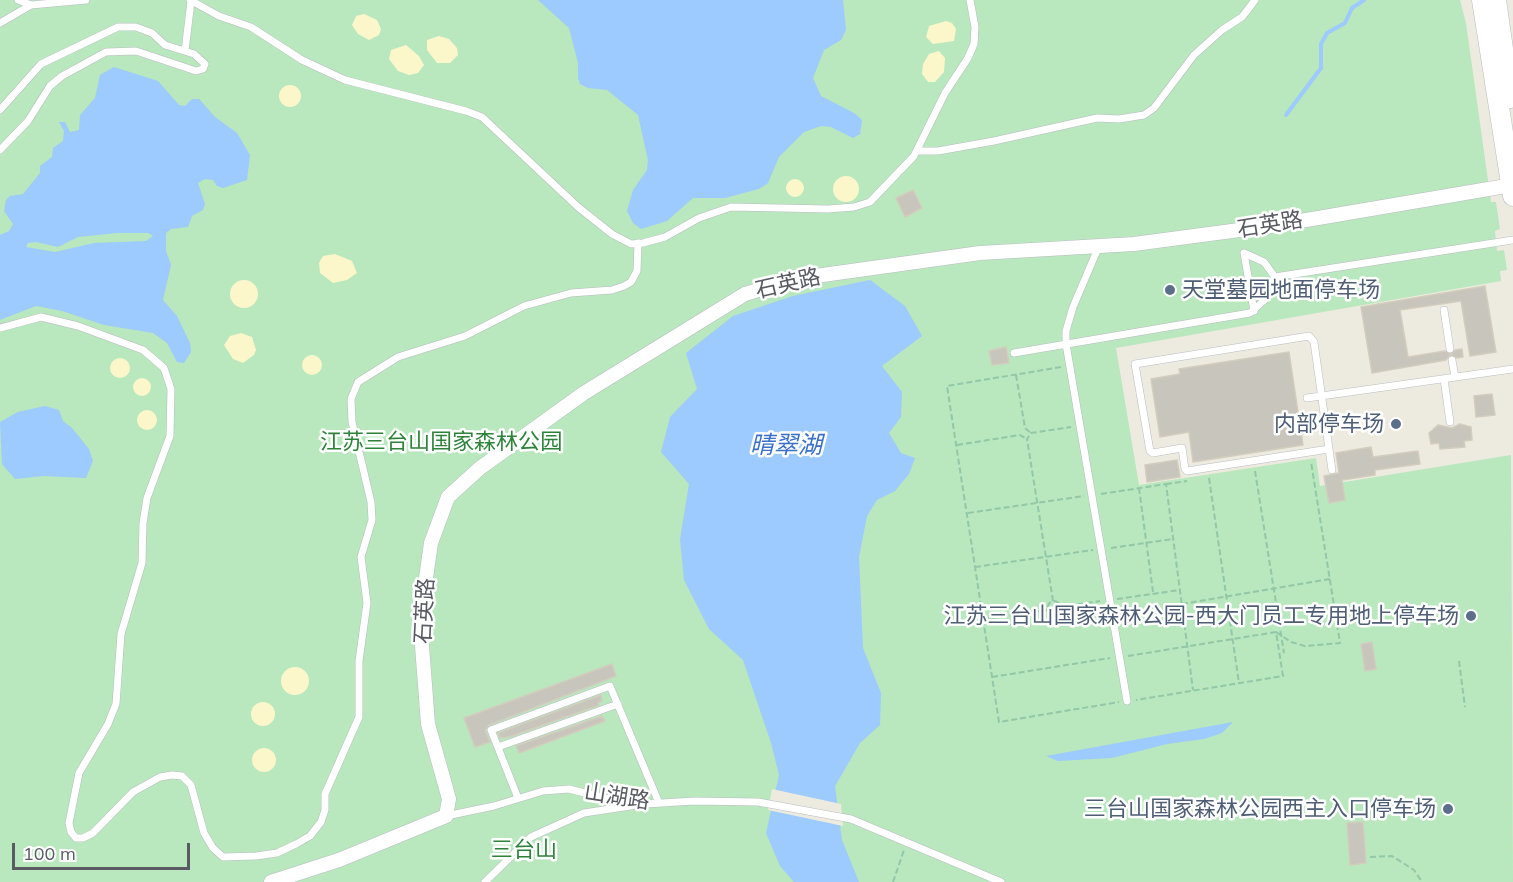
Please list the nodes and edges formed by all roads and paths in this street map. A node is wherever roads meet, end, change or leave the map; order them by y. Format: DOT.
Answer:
graph roads {
  1 [pos="18,0"];
  2 [pos="86,0"];
  3 [pos="190,0"];
  4 [pos="970,0"];
  5 [pos="1255,0"];
  6 [pos="1482,0"];
  7 [pos="1496,0"];
  8 [pos="31,5"];
  9 [pos="0,23"];
  10 [pos="1502,50"];
  11 [pos="185,51"];
  12 [pos="0,111"];
  13 [pos="1513,118"];
  14 [pos="0,150"];
  15 [pos="917,151"];
  16 [pos="1512,190"];
  17 [pos="1513,240"];
  18 [pos="638,243"];
  19 [pos="1100,246"];
  20 [pos="1275,277"];
  21 [pos="1444,310"];
  22 [pos="1254,311"];
  23 [pos="0,328"];
  24 [pos="1066,344"];
  25 [pos="1450,349"];
  26 [pos="1014,353"];
  27 [pos="1452,360"];
  28 [pos="1070,365"];
  29 [pos="1513,369"];
  30 [pos="1016,375"];
  31 [pos="1455,378"];
  32 [pos="1444,379"];
  33 [pos="1322,396"];
  34 [pos="1307,398"];
  35 [pos="1450,422"];
  36 [pos="1080,426"];
  37 [pos="1025,428"];
  38 [pos="1031,433"];
  39 [pos="1020,435"];
  40 [pos="1027,439"];
  41 [pos="956,445"];
  42 [pos="1329,449"];
  43 [pos="1311,462"];
  44 [pos="1332,470"];
  45 [pos="1255,471"];
  46 [pos="1209,478"];
  47 [pos="1187,481"];
  48 [pos="1166,484"];
  49 [pos="1139,488"];
  50 [pos="1092,495"];
  51 [pos="1038,503"];
  52 [pos="967,513"];
  53 [pos="1173,539"];
  54 [pos="1146,543"];
  55 [pos="1101,549"];
  56 [pos="1046,557"];
  57 [pos="975,567"];
  58 [pos="1330,579"];
  59 [pos="1274,588"];
  60 [pos="1153,594"];
  61 [pos="1226,596"];
  62 [pos="1053,602"];
  63 [pos="1182,604"];
  64 [pos="1048,610"];
  65 [pos="983,619"];
  66 [pos="1276,632"];
  67 [pos="1281,636"];
  68 [pos="1233,639"];
  69 [pos="1188,646"];
  70 [pos="1284,653"];
  71 [pos="1119,657"];
  72 [pos="1459,661"];
  73 [pos="992,677"];
  74 [pos="1239,683"];
  75 [pos="1193,690"];
  76 [pos="1127,701"];
  77 [pos="618,704"];
  78 [pos="1465,708"];
  79 [pos="498,747"];
  80 [pos="518,798"];
  81 [pos="659,803"];
  82 [pos="646,804"];
  83 [pos="446,816"];
  84 [pos="907,841"];
  85 [pos="1370,857"];
  86 [pos="271,882"];
  87 [pos="485,882"];
  88 [pos="893,882"];
  89 [pos="1001,882"];
  90 [pos="1422,882"];
  1 -- 8 [label="lane"];
  2 -- 8 [label="lane"];
  3 -- 11 [label="lane"];
  3 -- 18 [label="lane"];
  4 -- 15 [label="lane"];
  5 -- 15 [label="lane"];
  6 -- 10 [label="main road"];
  7 -- 10 [label="main road"];
  8 -- 9 [label="lane"];
  10 -- 13 [label="main road"];
  10 -- 16 [label="main road"];
  11 -- 12 [label="lane"];
  11 -- 14 [label="lane"];
  15 -- 18 [label="lane"];
  16 -- 19 [label="street, 石英路"];
  17 -- 20 [label="lane"];
  18 -- 23 [label="lane"];
  19 -- 24 [label="lane"];
  19 -- 83 [label="street, 石英路"];
  20 -- 22 [label="lane"];
  20 -- 22 [label="lane"];
  21 -- 25 [label="lane"];
  22 -- 24 [label="lane"];
  24 -- 26 [label="lane"];
  24 -- 28 [label="lane"];
  27 -- 31 [label="lane"];
  28 -- 30 [label="path"];
  28 -- 36 [label="lane"];
  29 -- 31 [label="lane"];
  30 -- 37 [label="path"];
  30 -- 41 [label="path"];
  31 -- 32 [label="lane"];
  32 -- 33 [label="lane"];
  32 -- 35 [label="lane"];
  33 -- 34 [label="lane"];
  33 -- 42 [label="lane"];
  33 -- 42 [label="lane"];
  36 -- 38 [label="path"];
  36 -- 50 [label="lane"];
  37 -- 38 [label="path"];
  37 -- 39 [label="path"];
  38 -- 40 [label="path"];
  39 -- 40 [label="path"];
  39 -- 41 [label="path"];
  40 -- 51 [label="path"];
  41 -- 52 [label="path"];
  42 -- 44 [label="lane"];
  43 -- 58 [label="path"];
  45 -- 59 [label="path"];
  46 -- 61 [label="path"];
  47 -- 48 [label="path"];
  48 -- 49 [label="path"];
  48 -- 53 [label="path"];
  49 -- 50 [label="path"];
  49 -- 54 [label="path"];
  50 -- 51 [label="path"];
  50 -- 55 [label="lane"];
  51 -- 52 [label="path"];
  51 -- 56 [label="path"];
  52 -- 57 [label="path"];
  53 -- 54 [label="path"];
  53 -- 63 [label="path"];
  54 -- 55 [label="path"];
  54 -- 60 [label="path"];
  55 -- 56 [label="path"];
  55 -- 71 [label="lane"];
  56 -- 57 [label="path"];
  56 -- 62 [label="path"];
  57 -- 65 [label="path"];
  58 -- 59 [label="path"];
  58 -- 67 [label="path"];
  59 -- 61 [label="path"];
  59 -- 67 [label="path"];
  61 -- 63 [label="path"];
  61 -- 68 [label="path"];
  62 -- 64 [label="path"];
  62 -- 64 [label="path"];
  63 -- 69 [label="path"];
  64 -- 65 [label="path"];
  65 -- 73 [label="path"];
  66 -- 67 [label="path"];
  66 -- 68 [label="path"];
  66 -- 74 [label="path"];
  67 -- 70 [label="path"];
  68 -- 69 [label="path"];
  68 -- 74 [label="path"];
  69 -- 71 [label="path"];
  69 -- 75 [label="path"];
  71 -- 73 [label="path"];
  71 -- 76 [label="lane"];
  72 -- 78 [label="path"];
  73 -- 76 [label="path"];
  74 -- 75 [label="path"];
  75 -- 76 [label="path"];
  77 -- 79 [label="lane"];
  77 -- 79 [label="lane"];
  77 -- 81 [label="lane"];
  79 -- 80 [label="lane"];
  80 -- 82 [label="lane, 山湖路"];
  80 -- 83 [label="lane, 山湖路"];
  81 -- 82 [label="lane, 山湖路"];
  81 -- 84 [label="lane, 山湖路"];
  82 -- 87 [label="lane"];
  83 -- 86 [label="street, 山湖路"];
  84 -- 88 [label="path"];
  84 -- 89 [label="lane, 山湖路"];
  85 -- 90 [label="path"];
}
